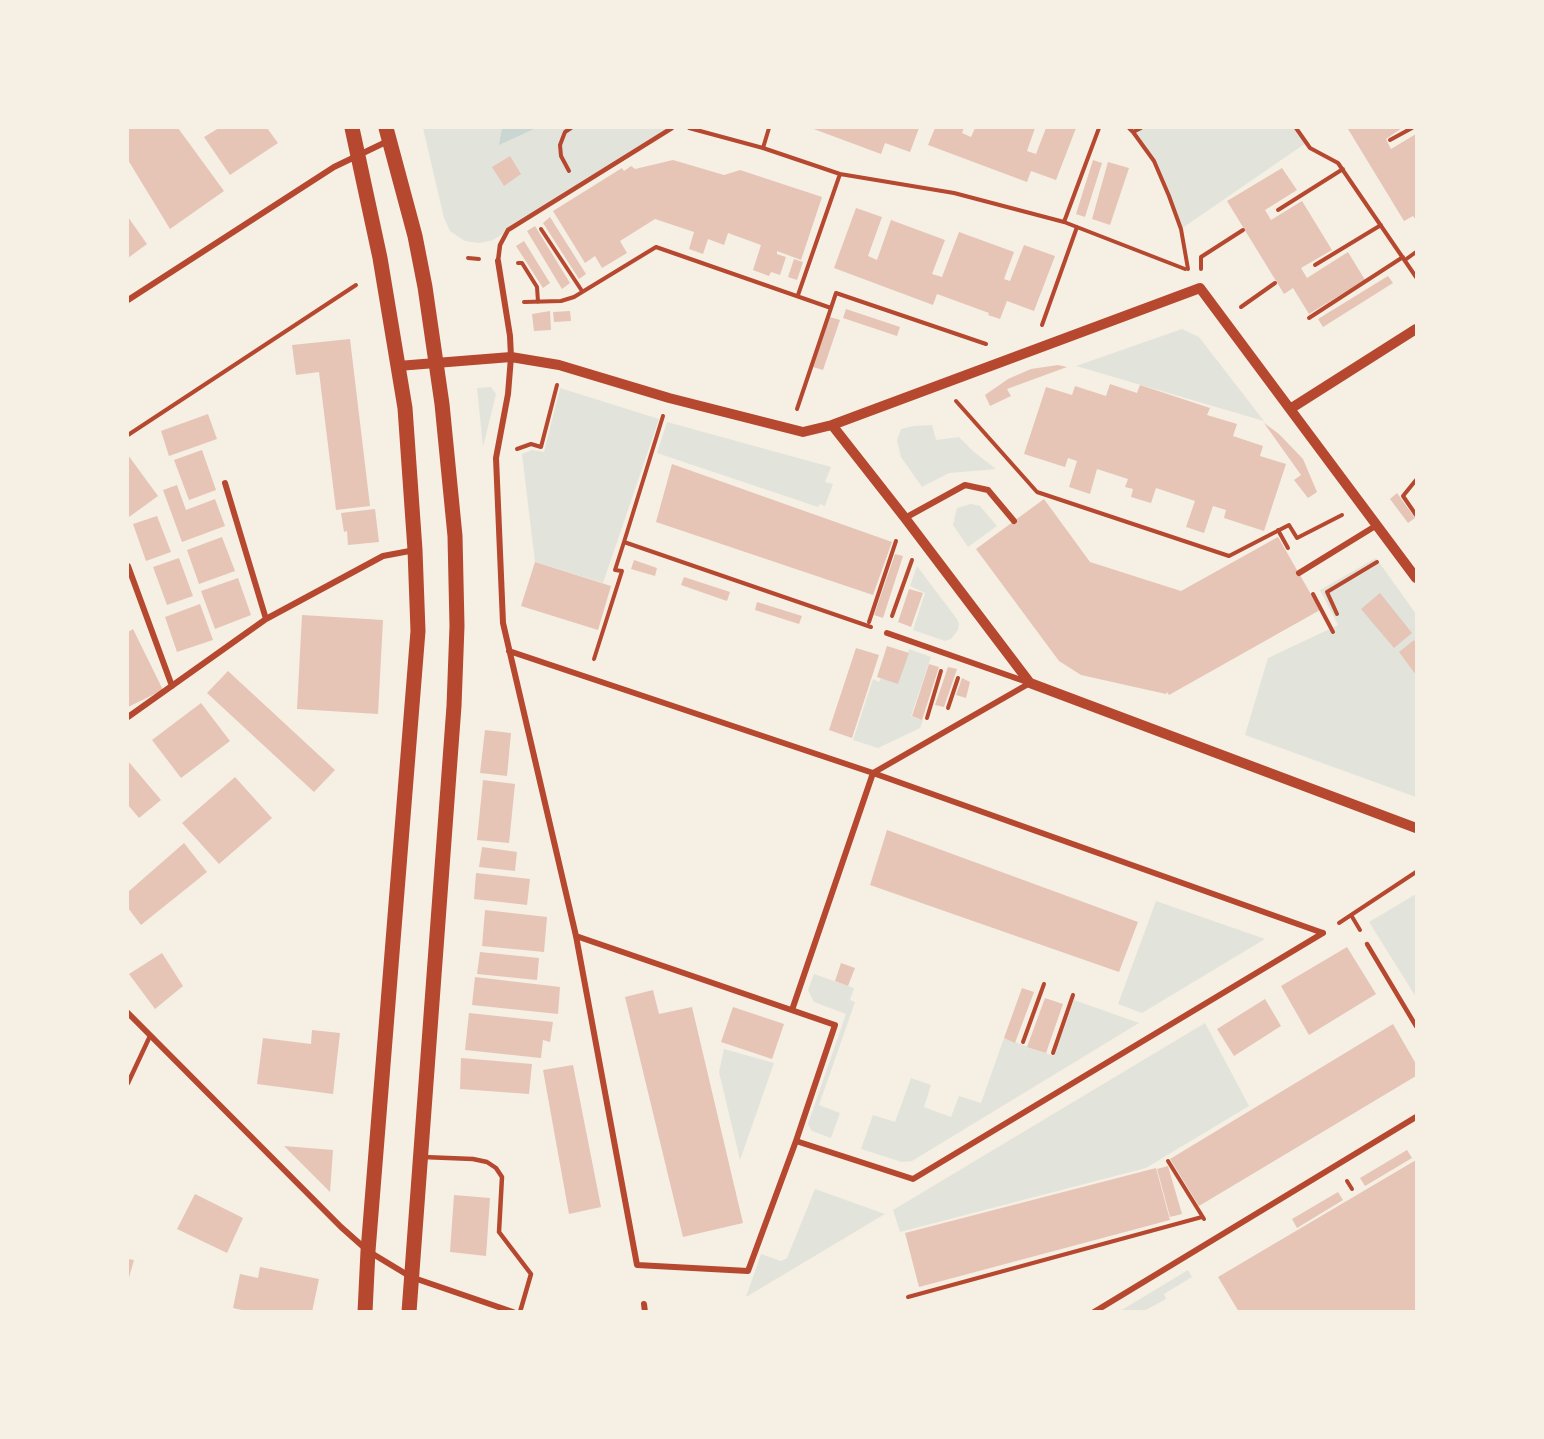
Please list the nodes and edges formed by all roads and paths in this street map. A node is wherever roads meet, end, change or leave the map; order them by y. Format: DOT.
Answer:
graph roads {
  1 [pos="352,128"];
  2 [pos="570,128"];
  3 [pos="672,128"];
  4 [pos="686,128"];
  5 [pos="769,128"];
  6 [pos="1099,128"];
  7 [pos="1129,128"];
  8 [pos="1141,128"];
  9 [pos="1296,128"];
  10 [pos="1412,128"];
  11 [pos="1133,132"];
  12 [pos="390,140"];
  13 [pos="1390,140"];
  14 [pos="763,148"];
  15 [pos="359,163"];
  16 [pos="1343,169"];
  17 [pos="840,174"];
  18 [pos="579,186"];
  19 [pos="1278,210"];
  20 [pos="532,215"];
  21 [pos="1065,222"];
  22 [pos="1381,225"];
  23 [pos="1077,227"];
  24 [pos="1243,230"];
  25 [pos="1416,252"];
  26 [pos="1404,258"];
  27 [pos="499,264"];
  28 [pos="1315,265"];
  29 [pos="1416,278"];
  30 [pos="1275,283"];
  31 [pos="356,285"];
  32 [pos="1200,288"];
  33 [pos="582,291"];
  34 [pos="798,295"];
  35 [pos="128,300"];
  36 [pos="538,302"];
  37 [pos="520,303"];
  38 [pos="831,308"];
  39 [pos="1309,318"];
  40 [pos="1223,319"];
  41 [pos="1416,329"];
  42 [pos="1033,350"];
  43 [pos="1018,355"];
  44 [pos="511,357"];
  45 [pos="436,363"];
  46 [pos="398,366"];
  47 [pos="558,382"];
  48 [pos="941,384"];
  49 [pos="669,398"];
  50 [pos="1290,409"];
  51 [pos="832,425"];
  52 [pos="791,428"];
  53 [pos="128,435"];
  54 [pos="497,463"];
  55 [pos="1416,480"];
  56 [pos="225,483"];
  57 [pos="1342,514"];
  58 [pos="1416,514"];
  59 [pos="905,518"];
  60 [pos="1014,520"];
  61 [pos="1377,525"];
  62 [pos="1278,530"];
  63 [pos="897,538"];
  64 [pos="624,542"];
  65 [pos="1288,548"];
  66 [pos="415,550"];
  67 [pos="912,559"];
  68 [pos="1378,562"];
  69 [pos="128,566"];
  70 [pos="1299,573"];
  71 [pos="1416,578"];
  72 [pos="1313,594"];
  73 [pos="1337,614"];
  74 [pos="266,619"];
  75 [pos="868,626"];
  76 [pos="887,633"];
  77 [pos="1333,633"];
  78 [pos="509,651"];
  79 [pos="947,653"];
  80 [pos="964,659"];
  81 [pos="588,677"];
  82 [pos="1030,683"];
  83 [pos="172,686"];
  84 [pos="128,717"];
  85 [pos="939,737"];
  86 [pos="918,749"];
  87 [pos="873,773"];
  88 [pos="1416,828"];
  89 [pos="1416,872"];
  90 [pos="1323,933"];
  91 [pos="576,936"];
  92 [pos="1367,944"];
  93 [pos="1044,984"];
  94 [pos="1073,995"];
  95 [pos="792,1010"];
  96 [pos="128,1013"];
  97 [pos="1416,1026"];
  98 [pos="150,1036"];
  99 [pos="1023,1042"];
  100 [pos="1053,1053"];
  101 [pos="128,1083"];
  102 [pos="1416,1117"];
  103 [pos="796,1141"];
  104 [pos="420,1157"];
  105 [pos="1168,1161"];
  106 [pos="1203,1217"];
  107 [pos="1215,1238"];
  108 [pos="368,1251"];
  109 [pos="411,1277"];
  110 [pos="908,1297"];
  111 [pos="365,1311"];
  112 [pos="409,1311"];
  113 [pos="513,1311"];
  114 [pos="520,1311"];
  115 [pos="1094,1311"];
  1 -- 15 [label="main road"];
  2 -- 18 [label="path"];
  3 -- 18 [label="lane"];
  4 -- 14 [label="path"];
  5 -- 14 [label="path"];
  6 -- 21 [label="path"];
  7 -- 11 [label="path"];
  8 -- 11 [label="path"];
  9 -- 16 [label="path"];
  10 -- 13 [label="path"];
  11 -- 23 [label="path"];
  12 -- 15 [label="street"];
  12 -- 45 [label="main road"];
  14 -- 17 [label="path"];
  15 -- 35 [label="street"];
  15 -- 46 [label="main road"];
  16 -- 19 [label="path"];
  16 -- 22 [label="path"];
  17 -- 21 [label="path"];
  17 -- 34 [label="path"];
  18 -- 20 [label="lane"];
  20 -- 27 [label="lane"];
  20 -- 33 [label="path"];
  21 -- 23 [label="path"];
  22 -- 26 [label="path"];
  22 -- 28 [label="path"];
  23 -- 42 [label="path"];
  24 -- 32 [label="path"];
  25 -- 26 [label="path"];
  26 -- 29 [label="path"];
  26 -- 39 [label="path"];
  27 -- 36 [label="path"];
  27 -- 44 [label="street"];
  30 -- 40 [label="path"];
  31 -- 53 [label="path"];
  32 -- 40 [label="street"];
  32 -- 42 [label="street"];
  33 -- 34 [label="path"];
  33 -- 36 [label="path"];
  34 -- 38 [label="path"];
  36 -- 37 [label="path"];
  38 -- 43 [label="path"];
  38 -- 52 [label="path"];
  40 -- 50 [label="street"];
  41 -- 50 [label="street"];
  42 -- 43 [label="street"];
  43 -- 48 [label="street"];
  44 -- 45 [label="street"];
  44 -- 49 [label="street"];
  44 -- 54 [label="street"];
  45 -- 46 [label="street"];
  45 -- 104 [label="main road"];
  46 -- 66 [label="main road"];
  47 -- 54 [label="path"];
  48 -- 51 [label="street"];
  48 -- 62 [label="path"];
  49 -- 52 [label="street"];
  49 -- 64 [label="path"];
  50 -- 61 [label="street"];
  51 -- 52 [label="street"];
  51 -- 59 [label="street"];
  54 -- 78 [label="street"];
  55 -- 58 [label="path"];
  56 -- 74 [label="street"];
  57 -- 62 [label="path"];
  59 -- 60 [label="street"];
  59 -- 82 [label="street"];
  61 -- 70 [label="street"];
  61 -- 71 [label="street"];
  62 -- 65 [label="path"];
  63 -- 75 [label="path"];
  64 -- 75 [label="path"];
  64 -- 81 [label="path"];
  66 -- 74 [label="street"];
  66 -- 108 [label="main road"];
  67 -- 76 [label="path"];
  68 -- 73 [label="path"];
  69 -- 83 [label="street"];
  72 -- 77 [label="path"];
  74 -- 83 [label="street"];
  75 -- 76 [label="path"];
  76 -- 79 [label="street"];
  78 -- 81 [label="street"];
  78 -- 91 [label="street"];
  79 -- 80 [label="street"];
  79 -- 86 [label="path"];
  80 -- 82 [label="street"];
  80 -- 85 [label="path"];
  81 -- 87 [label="street"];
  82 -- 85 [label="street"];
  82 -- 88 [label="street"];
  83 -- 84 [label="street"];
  85 -- 86 [label="street"];
  86 -- 87 [label="street"];
  87 -- 90 [label="street"];
  87 -- 95 [label="street"];
  89 -- 90 [label="path"];
  90 -- 103 [label="street"];
  91 -- 95 [label="street"];
  91 -- 103 [label="street"];
  92 -- 97 [label="lane"];
  93 -- 99 [label="path"];
  94 -- 100 [label="path"];
  95 -- 103 [label="street"];
  96 -- 98 [label="street"];
  98 -- 101 [label="lane"];
  98 -- 108 [label="street"];
  102 -- 107 [label="street"];
  104 -- 109 [label="main road"];
  104 -- 114 [label="lane"];
  105 -- 106 [label="path"];
  106 -- 107 [label="path"];
  106 -- 110 [label="path"];
  107 -- 115 [label="street"];
  108 -- 109 [label="street"];
  108 -- 111 [label="main road"];
  109 -- 112 [label="main road"];
  109 -- 113 [label="street"];
}
